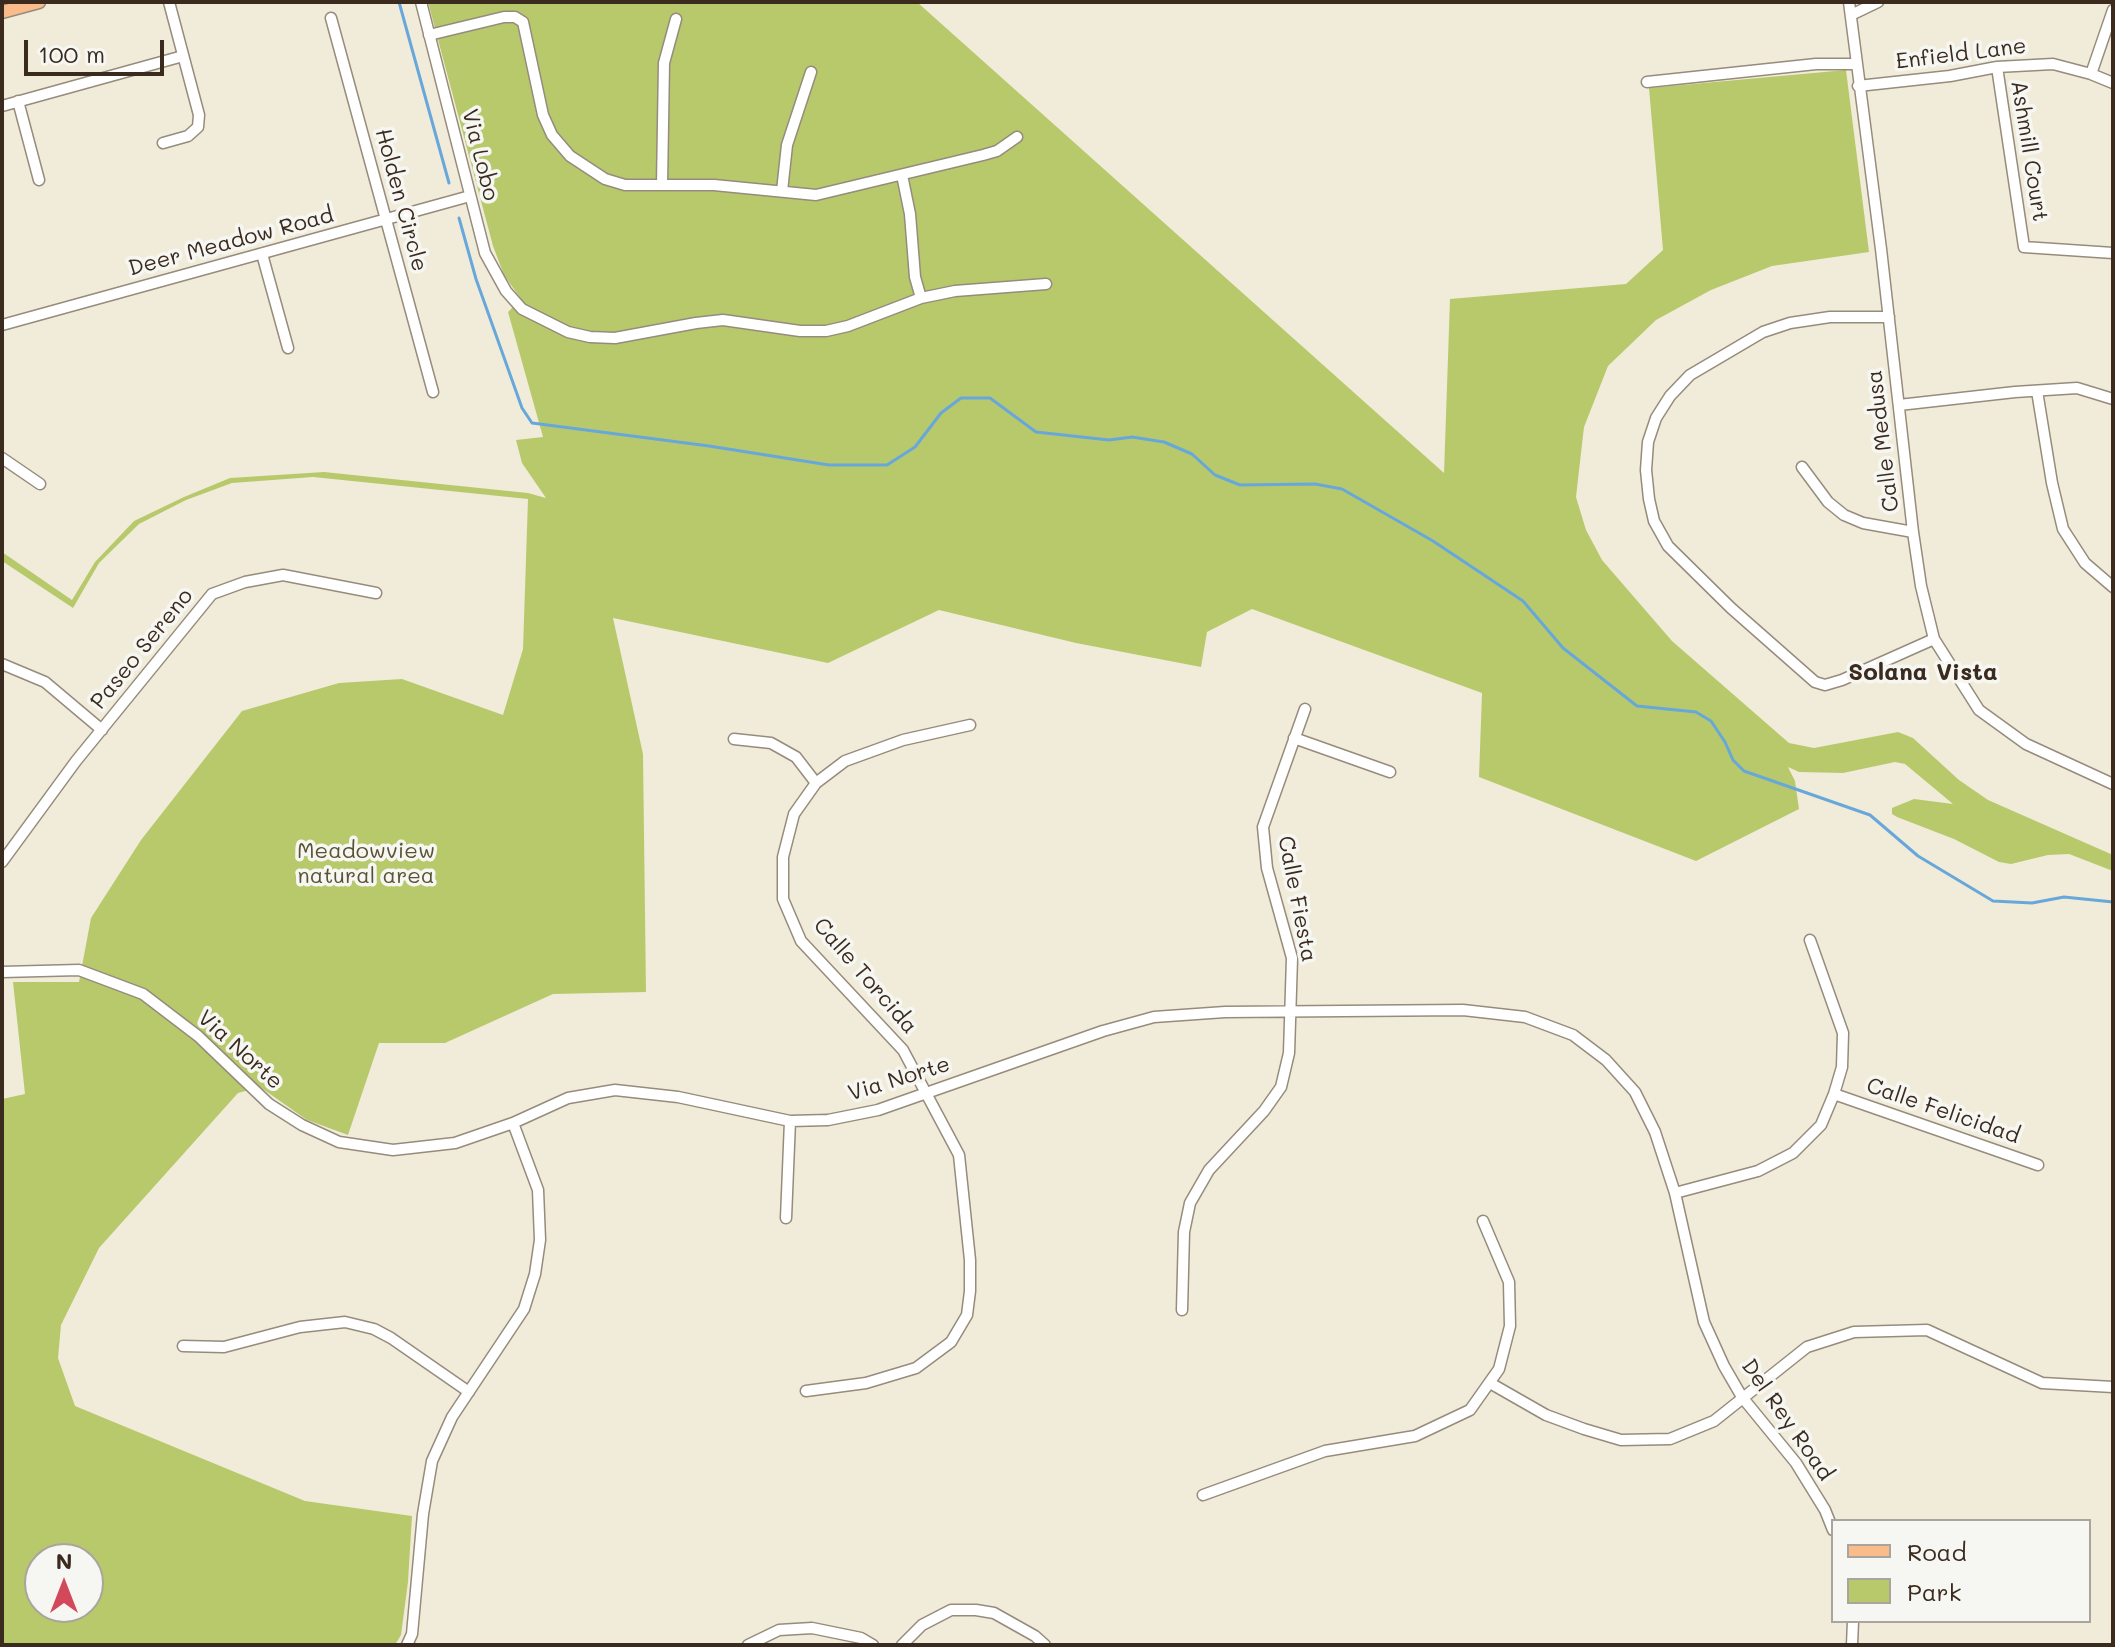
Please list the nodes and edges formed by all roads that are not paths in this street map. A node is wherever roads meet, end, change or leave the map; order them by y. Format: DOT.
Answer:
graph roads {
  1 [pos="39,2"];
  2 [pos="169,2"];
  3 [pos="421,2"];
  4 [pos="1849,2"];
  5 [pos="1878,2"];
  6 [pos="2113,10"];
  7 [pos="2,12"];
  8 [pos="1851,15"];
  9 [pos="331,18"];
  10 [pos="676,19"];
  11 [pos="429,35"];
  12 [pos="183,56"];
  13 [pos="1857,64"];
  14 [pos="1997,67"];
  15 [pos="811,72"];
  16 [pos="2091,74"];
  17 [pos="1647,82"];
  18 [pos="2113,83"];
  19 [pos="1858,86"];
  20 [pos="18,101"];
  21 [pos="2,106"];
  22 [pos="1017,137"];
  23 [pos="163,143"];
  24 [pos="902,175"];
  25 [pos="39,180"];
  26 [pos="662,185"];
  27 [pos="782,191"];
  28 [pos="470,196"];
  29 [pos="386,220"];
  30 [pos="2113,253"];
  31 [pos="262,254"];
  32 [pos="1046,284"];
  33 [pos="921,298"];
  34 [pos="1889,317"];
  35 [pos="2,325"];
  36 [pos="288,348"];
  37 [pos="2037,391"];
  38 [pos="433,392"];
  39 [pos="2113,399"];
  40 [pos="1899,405"];
  41 [pos="2,458"];
  42 [pos="1802,467"];
  43 [pos="40,484"];
  44 [pos="1913,532"];
  45 [pos="2113,587"];
  46 [pos="376,593"];
  47 [pos="1934,639"];
  48 [pos="2,664"];
  49 [pos="1305,709"];
  50 [pos="970,725"];
  51 [pos="102,730"];
  52 [pos="1294,738"];
  53 [pos="734,739"];
  54 [pos="1390,772"];
  55 [pos="816,783"];
  56 [pos="2113,784"];
  57 [pos="2,862"];
  58 [pos="1810,940"];
  59 [pos="2,972"];
  60 [pos="1291,1012"];
  61 [pos="924,1094"];
  62 [pos="1834,1094"];
  63 [pos="790,1121"];
  64 [pos="513,1123"];
  65 [pos="2038,1165"];
  66 [pos="1675,1193"];
  67 [pos="786,1218"];
  68 [pos="1483,1221"];
  69 [pos="1182,1310"];
  70 [pos="183,1346"];
  71 [pos="1490,1383"];
  72 [pos="2113,1387"];
  73 [pos="806,1391"];
  74 [pos="469,1392"];
  75 [pos="1742,1397"];
  76 [pos="1203,1495"];
  77 [pos="1831,1525"];
  78 [pos="1853,1623"];
  79 [pos="407,1645"];
  80 [pos="748,1645"];
  81 [pos="873,1645"];
  82 [pos="902,1645"];
  83 [pos="1045,1645"];
  84 [pos="1852,1645"];
  1 -- 7 [label="main road"];
  2 -- 12 [label="street"];
  3 -- 11 [label="street, Via Lobo"];
  4 -- 8 [label="street, Calle Medusa"];
  5 -- 8 [label="street"];
  6 -- 16 [label="street"];
  8 -- 13 [label="street, Calle Medusa"];
  9 -- 29 [label="street, Holden Circle"];
  10 -- 26 [label="street"];
  11 -- 26 [label="street"];
  11 -- 28 [label="street, Via Lobo"];
  12 -- 20 [label="street"];
  12 -- 23 [label="street"];
  13 -- 17 [label="street"];
  13 -- 19 [label="street, Calle Medusa"];
  14 -- 16 [label="street, Enfield Lane"];
  14 -- 19 [label="street, Enfield Lane"];
  14 -- 30 [label="street, Ashmill Court"];
  15 -- 27 [label="street"];
  16 -- 18 [label="street, Enfield Lane"];
  19 -- 34 [label="street, Calle Medusa"];
  20 -- 21 [label="street"];
  20 -- 25 [label="street"];
  22 -- 24 [label="street"];
  24 -- 27 [label="street"];
  24 -- 33 [label="street"];
  26 -- 27 [label="street"];
  28 -- 29 [label="street, Deer Meadow Road"];
  28 -- 33 [label="street, Via Lobo"];
  29 -- 31 [label="street, Deer Meadow Road"];
  29 -- 38 [label="street, Holden Circle"];
  31 -- 35 [label="street, Deer Meadow Road"];
  31 -- 36 [label="street"];
  32 -- 33 [label="street"];
  34 -- 40 [label="street, Calle Medusa"];
  34 -- 47 [label="street"];
  37 -- 39 [label="street"];
  37 -- 40 [label="street"];
  37 -- 45 [label="street"];
  40 -- 44 [label="street, Calle Medusa"];
  41 -- 43 [label="street"];
  42 -- 44 [label="street"];
  44 -- 47 [label="street, Calle Medusa"];
  46 -- 51 [label="street, Paseo Sereno"];
  47 -- 56 [label="street, Calle Medusa"];
  48 -- 51 [label="street"];
  49 -- 52 [label="street, Calle Fiesta"];
  50 -- 55 [label="street, Calle Torcida"];
  51 -- 57 [label="street, Paseo Sereno"];
  52 -- 54 [label="street"];
  52 -- 60 [label="street, Calle Fiesta"];
  53 -- 55 [label="street"];
  55 -- 61 [label="street, Calle Torcida"];
  58 -- 62 [label="street"];
  59 -- 64 [label="street, Via Norte"];
  60 -- 61 [label="street, Via Norte"];
  60 -- 66 [label="street, Via Norte"];
  60 -- 69 [label="street, Calle Fiesta"];
  61 -- 63 [label="street, Via Norte"];
  61 -- 73 [label="street, Calle Torcida"];
  62 -- 65 [label="street, Calle Felicidad"];
  62 -- 66 [label="street"];
  63 -- 64 [label="street, Via Norte"];
  63 -- 67 [label="street"];
  64 -- 74 [label="street"];
  66 -- 75 [label="street, Del Rey Road"];
  68 -- 71 [label="street"];
  70 -- 74 [label="street"];
  71 -- 75 [label="street"];
  71 -- 76 [label="street"];
  72 -- 75 [label="street"];
  74 -- 79 [label="street"];
  75 -- 77 [label="street, Del Rey Road"];
  78 -- 84 [label="street"];
  80 -- 81 [label="street"];
  82 -- 83 [label="street"];
}
